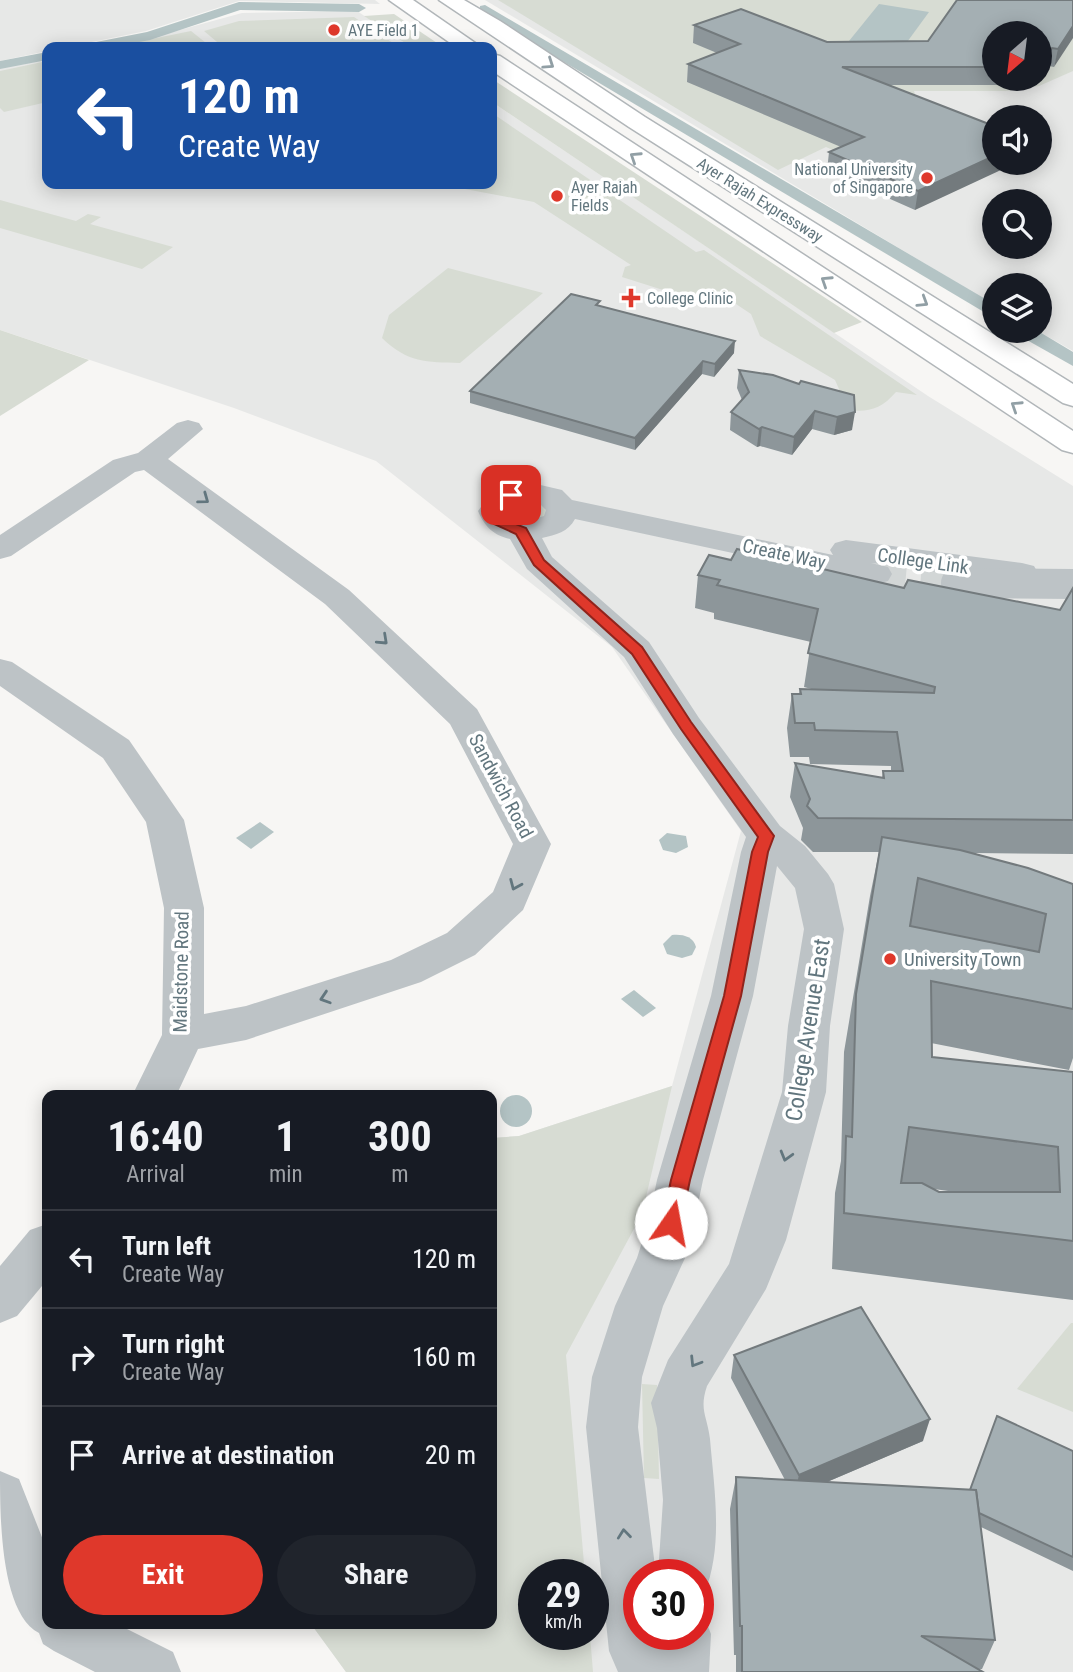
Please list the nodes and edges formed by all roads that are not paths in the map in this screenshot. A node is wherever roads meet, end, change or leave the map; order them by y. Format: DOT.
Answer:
graph roads {
  1 [pos="399,0"];
  2 [pos="449,0"];
  3 [pos="462,42"];
  4 [pos="497,64"];
  5 [pos="1039,374"];
  6 [pos="1073,382"];
  7 [pos="1073,397"];
  8 [pos="188,429"];
  9 [pos="1073,444"];
  10 [pos="149,459"];
  11 [pos="651,524"];
  12 [pos="692,534"];
  13 [pos="805,543"];
  14 [pos="0,549"];
  15 [pos="1057,573"];
  16 [pos="876,574"];
  17 [pos="956,583"];
  18 [pos="1073,584"];
  19 [pos="0,670"];
  20 [pos="766,836"];
  21 [pos="183,1035"];
  22 [pos="157,1090"];
  23 [pos="42,1251"];
  24 [pos="0,1301"];
  25 [pos="0,1497"];
  26 [pos="686,1559"];
  27 [pos="42,1602"];
  28 [pos="70,1629"];
  29 [pos="682,1650"];
  30 [pos="153,1672"];
  31 [pos="647,1672"];
  32 [pos="681,1672"];
  1 -- 3 [label="highway"];
  2 -- 5 [label="highway, Ayer Rajah Expressway, one-way"];
  9 -- 4 [label="highway, Ayer Rajah Expressway, one-way"];
  5 -- 6 [label="highway"];
  5 -- 7 [label="highway, Ayer Rajah Expressway"];
  8 -- 10 [label="street"];
  10 -- 14 [label="street"];
  10 -- 21 [label="street, Sandwich Road, one-way"];
  11 -- 12 [label="street, Create Way"];
  11 -- 17 [label="street, College Link"];
  11 -- 20 [label="street, Create Way"];
  12 -- 13 [label="street, Create Way"];
  12 -- 16 [label="street, Create Way"];
  13 -- 15 [label="street, College Link"];
  15 -- 17 [label="street, College Link, bridge"];
  17 -- 18 [label="street, bridge"];
  19 -- 21 [label="street, Maidstone Road"];
  20 -- 26 [label="street, College Avenue East, one-way"];
  31 -- 20 [label="street, one-way"];
  21 -- 22 [label="street, Maidstone Road"];
  23 -- 24 [label="street"];
  25 -- 27 [label="street"];
  28 -- 30 [label="street"];
  29 -- 32 [label="street"];
}
